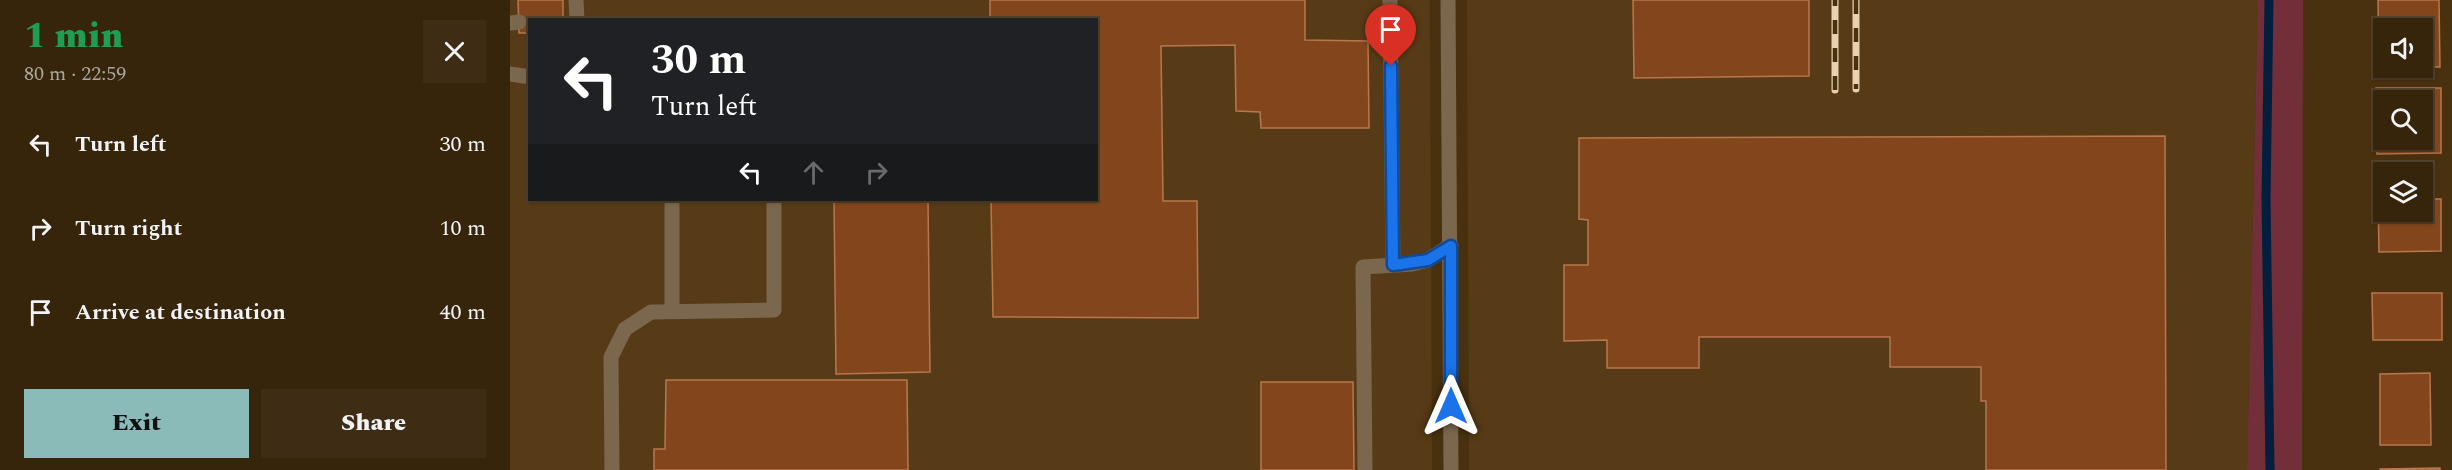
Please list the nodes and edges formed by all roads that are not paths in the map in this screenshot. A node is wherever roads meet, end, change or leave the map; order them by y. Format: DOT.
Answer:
graph roads {
  1 [pos="576,0"];
  2 [pos="1390,0"];
  3 [pos="1448,0"];
  4 [pos="577,18"];
  5 [pos="510,74"];
  6 [pos="528,77"];
  7 [pos="672,201"];
  8 [pos="774,201"];
  9 [pos="1451,246"];
  10 [pos="1393,265"];
  11 [pos="672,311"];
  12 [pos="612,470"];
  13 [pos="1365,470"];
  14 [pos="1451,470"];
  1 -- 4 [label="street"];
  2 -- 10 [label="street"];
  3 -- 9 [label="street"];
  5 -- 6 [label="street"];
  7 -- 11 [label="street"];
  8 -- 11 [label="street"];
  9 -- 10 [label="street"];
  9 -- 14 [label="street"];
  10 -- 13 [label="street"];
  11 -- 12 [label="street"];
}
